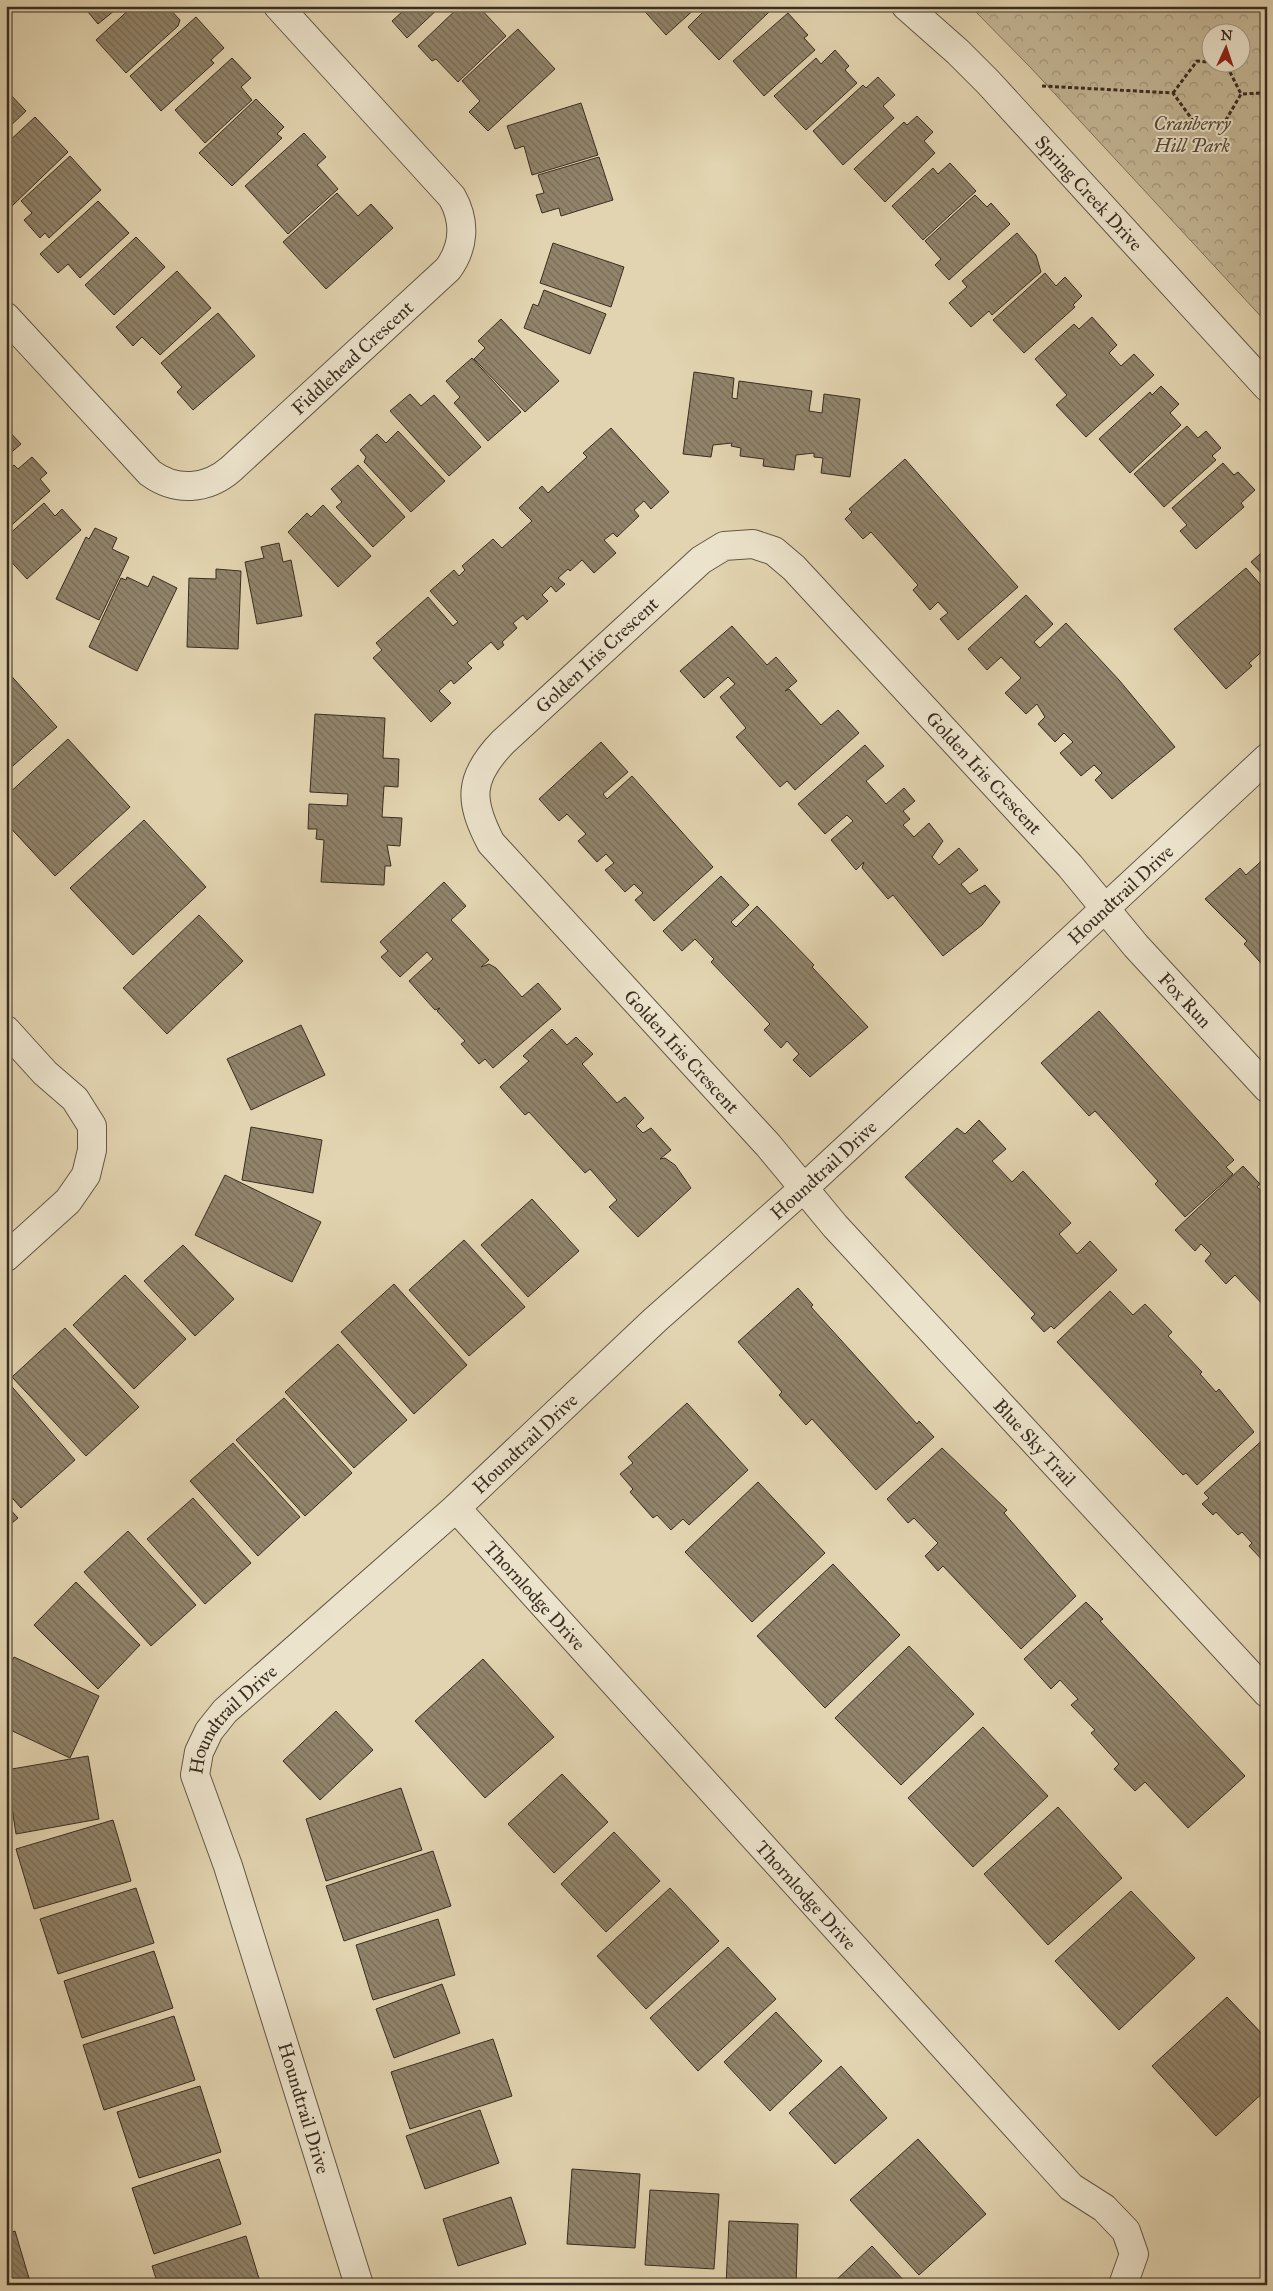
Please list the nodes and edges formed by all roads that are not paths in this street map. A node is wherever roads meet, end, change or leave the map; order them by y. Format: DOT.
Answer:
graph roads {
  1 [pos="278,6"];
  2 [pos="906,6"];
  3 [pos="6,317"];
  4 [pos="1267,387"];
  5 [pos="1267,758"];
  6 [pos="1106,910"];
  7 [pos="6,1030"];
  8 [pos="1267,1088"];
  9 [pos="804,1188"];
  10 [pos="6,1257"];
  11 [pos="456,1508"];
  12 [pos="1267,1693"];
  13 [pos="359,2285"];
  14 [pos="1123,2285"];
  1 -- 3 [label="street, Fiddlehead Crescent"];
  2 -- 4 [label="street, Spring Creek Drive"];
  5 -- 6 [label="street, Houndtrail Drive"];
  6 -- 8 [label="street, Fox Run"];
  6 -- 9 [label="street, Houndtrail Drive"];
  6 -- 9 [label="street, Golden Iris Crescent"];
  7 -- 10 [label="street"];
  9 -- 11 [label="street, Houndtrail Drive"];
  9 -- 12 [label="street, Blue Sky Trail"];
  11 -- 13 [label="street, Houndtrail Drive"];
  11 -- 14 [label="street, Thornlodge Drive"];
}
